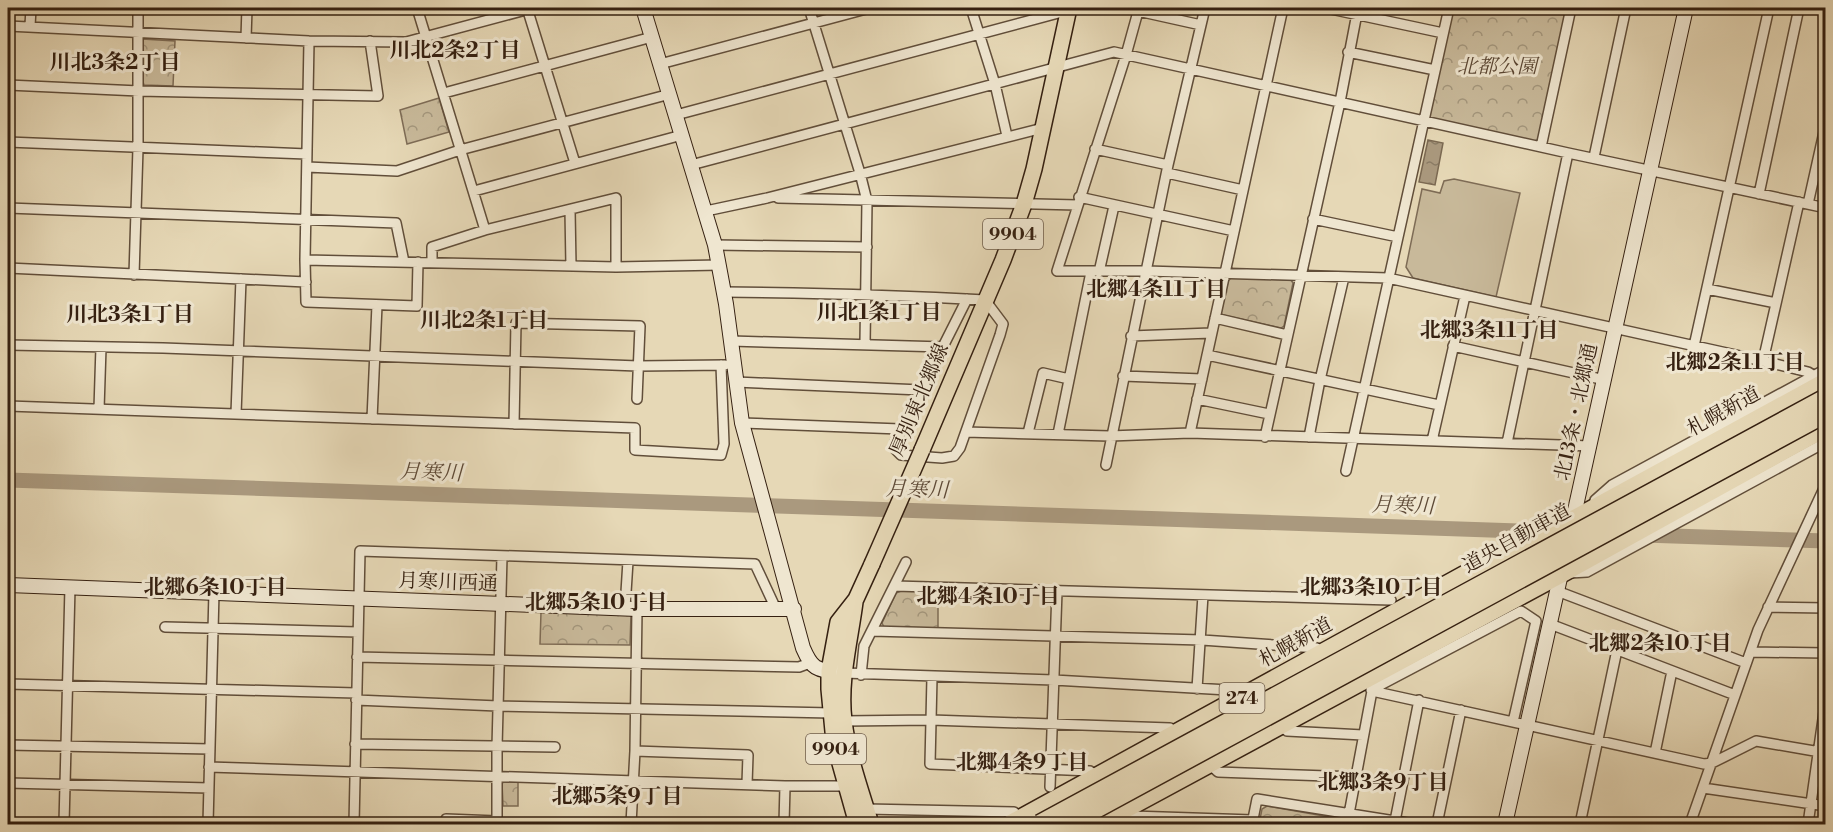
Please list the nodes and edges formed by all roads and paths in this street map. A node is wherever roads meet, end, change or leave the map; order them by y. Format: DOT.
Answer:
graph roads {
  1 [pos="31,8"];
  2 [pos="138,8"];
  3 [pos="247,8"];
  4 [pos="417,8"];
  5 [pos="529,8"];
  6 [pos="646,8"];
  7 [pos="809,8"];
  8 [pos="870,8"];
  9 [pos="971,8"];
  10 [pos="1072,8"];
  11 [pos="1205,8"];
  12 [pos="1283,8"];
  13 [pos="1326,8"];
  14 [pos="1449,8"];
  15 [pos="1571,8"];
  16 [pos="1626,8"];
  17 [pos="1686,8"];
  18 [pos="1769,8"];
  19 [pos="1799,8"];
  20 [pos="1138,9"];
  21 [pos="1357,10"];
  22 [pos="813,22"];
  23 [pos="1201,25"];
  24 [pos="8,26"];
  25 [pos="30,26"];
  26 [pos="137,31"];
  27 [pos="1443,33"];
  28 [pos="979,35"];
  29 [pos="425,37"];
  30 [pos="652,37"];
  31 [pos="246,38"];
  32 [pos="309,40"];
  33 [pos="370,41"];
  34 [pos="1348,52"];
  35 [pos="1126,55"];
  36 [pos="660,64"];
  37 [pos="547,66"];
  38 [pos="1056,68"];
  39 [pos="1192,70"];
  40 [pos="1435,70"];
  41 [pos="829,74"];
  42 [pos="995,84"];
  43 [pos="8,85"];
  44 [pos="1266,86"];
  45 [pos="139,92"];
  46 [pos="444,93"];
  47 [pos="670,94"];
  48 [pos="308,96"];
  49 [pos="1340,102"];
  50 [pos="676,115"];
  51 [pos="1424,120"];
  52 [pos="563,123"];
  53 [pos="1826,123"];
  54 [pos="845,124"];
  55 [pos="1043,128"];
  56 [pos="682,135"];
  57 [pos="1007,136"];
  58 [pos="8,142"];
  59 [pos="1541,147"];
  60 [pos="138,148"];
  61 [pos="1095,149"];
  62 [pos="460,150"];
  63 [pos="1568,153"];
  64 [pos="307,154"];
  65 [pos="1822,157"];
  66 [pos="1594,158"];
  67 [pos="575,164"];
  68 [pos="692,165"];
  69 [pos="307,167"];
  70 [pos="1167,169"];
  71 [pos="1650,170"];
  72 [pos="860,173"];
  73 [pos="1730,187"];
  74 [pos="1243,190"];
  75 [pos="474,191"];
  76 [pos="1759,194"];
  77 [pos="767,198"];
  78 [pos="867,201"];
  79 [pos="1078,201"];
  80 [pos="1803,203"];
  81 [pos="1024,204"];
  82 [pos="1114,206"];
  83 [pos="8,208"];
  84 [pos="1826,208"];
  85 [pos="570,210"];
  86 [pos="706,212"];
  87 [pos="136,213"];
  88 [pos="1159,214"];
  89 [pos="306,218"];
  90 [pos="1313,219"];
  91 [pos="485,230"];
  92 [pos="1234,231"];
  93 [pos="1398,237"];
  94 [pos="715,245"];
  95 [pos="867,248"];
  96 [pos="305,260"];
  97 [pos="404,262"];
  98 [pos="418,262"];
  99 [pos="432,263"];
  100 [pos="720,265"];
  101 [pos="571,266"];
  102 [pos="616,267"];
  103 [pos="8,268"];
  104 [pos="1146,271"];
  105 [pos="1095,272"];
  106 [pos="1224,273"];
  107 [pos="134,275"];
  108 [pos="1300,275"];
  109 [pos="1344,277"];
  110 [pos="1388,278"];
  111 [pos="241,279"];
  112 [pos="306,282"];
  113 [pos="1707,289"];
  114 [pos="724,292"];
  115 [pos="866,294"];
  116 [pos="1464,296"];
  117 [pos="966,299"];
  118 [pos="985,300"];
  119 [pos="1776,303"];
  120 [pos="377,305"];
  121 [pos="1536,310"];
  122 [pos="1215,318"];
  123 [pos="1616,328"];
  124 [pos="1212,333"];
  125 [pos="1287,335"];
  126 [pos="1131,336"];
  127 [pos="731,341"];
  128 [pos="865,344"];
  129 [pos="8,345"];
  130 [pos="1454,346"];
  131 [pos="1694,346"];
  132 [pos="101,347"];
  133 [pos="944,347"];
  134 [pos="238,351"];
  135 [pos="1207,355"];
  136 [pos="375,356"];
  137 [pos="515,361"];
  138 [pos="1763,361"];
  139 [pos="1525,362"];
  140 [pos="727,365"];
  141 [pos="638,366"];
  142 [pos="1826,369"];
  143 [pos="1279,371"];
  144 [pos="1123,376"];
  145 [pos="1069,378"];
  146 [pos="1202,379"];
  147 [pos="1820,379"];
  148 [pos="1320,380"];
  149 [pos="1605,380"];
  150 [pos="736,382"];
  151 [pos="1364,389"];
  152 [pos="921,390"];
  153 [pos="1826,398"];
  154 [pos="637,399"];
  155 [pos="1197,399"];
  156 [pos="1439,405"];
  157 [pos="8,406"];
  158 [pos="99,409"];
  159 [pos="1826,413"];
  160 [pos="236,414"];
  161 [pos="1269,414"];
  162 [pos="372,419"];
  163 [pos="742,423"];
  164 [pos="514,424"];
  165 [pos="1826,427"];
  166 [pos="900,429"];
  167 [pos="966,432"];
  168 [pos="1028,433"];
  169 [pos="1190,433"];
  170 [pos="1058,434"];
  171 [pos="1110,436"];
  172 [pos="1265,437"];
  173 [pos="1309,437"];
  174 [pos="1354,439"];
  175 [pos="1432,441"];
  176 [pos="1507,443"];
  177 [pos="1822,444"];
  178 [pos="1591,446"];
  179 [pos="1106,465"];
  180 [pos="1347,471"];
  181 [pos="1825,485"];
  182 [pos="1573,520"];
  183 [pos="502,555"];
  184 [pos="628,561"];
  185 [pos="906,562"];
  186 [pos="1562,573"];
  187 [pos="8,585"];
  188 [pos="894,586"];
  189 [pos="70,587"];
  190 [pos="1057,591"];
  191 [pos="1557,591"];
  192 [pos="214,592"];
  193 [pos="1203,595"];
  194 [pos="358,597"];
  195 [pos="1391,600"];
  196 [pos="501,604"];
  197 [pos="1768,607"];
  198 [pos="631,608"];
  199 [pos="1826,608"];
  200 [pos="776,609"];
  201 [pos="794,609"];
  202 [pos="1550,624"];
  203 [pos="165,627"];
  204 [pos="213,628"];
  205 [pos="872,631"];
  206 [pos="358,632"];
  207 [pos="1056,637"];
  208 [pos="1202,640"];
  209 [pos="1617,650"];
  210 [pos="1751,652"];
  211 [pos="1826,653"];
  212 [pos="1323,654"];
  213 [pos="357,657"];
  214 [pos="499,660"];
  215 [pos="635,663"];
  216 [pos="810,663"];
  217 [pos="1746,663"];
  218 [pos="1672,671"];
  219 [pos="836,672"];
  220 [pos="861,675"];
  221 [pos="932,677"];
  222 [pos="1054,680"];
  223 [pos="8,684"];
  224 [pos="68,685"];
  225 [pos="1368,685"];
  226 [pos="1197,688"];
  227 [pos="212,690"];
  228 [pos="1735,695"];
  229 [pos="356,697"];
  230 [pos="1242,698"];
  231 [pos="1825,698"];
  232 [pos="1419,700"];
  233 [pos="498,706"];
  234 [pos="635,708"];
  235 [pos="1461,710"];
  236 [pos="837,717"];
  237 [pos="931,720"];
  238 [pos="1513,722"];
  239 [pos="1053,723"];
  240 [pos="1280,724"];
  241 [pos="1528,725"];
  242 [pos="1176,734"];
  243 [pos="1363,735"];
  244 [pos="1598,740"];
  245 [pos="355,744"];
  246 [pos="8,745"];
  247 [pos="66,746"];
  248 [pos="497,747"];
  249 [pos="555,747"];
  250 [pos="210,749"];
  251 [pos="635,751"];
  252 [pos="1822,752"];
  253 [pos="1654,753"];
  254 [pos="1712,763"];
  255 [pos="1209,764"];
  256 [pos="209,767"];
  257 [pos="1050,769"];
  258 [pos="354,771"];
  259 [pos="497,776"];
  260 [pos="1098,777"];
  261 [pos="1356,777"];
  262 [pos="633,781"];
  263 [pos="8,783"];
  264 [pos="65,783"];
  265 [pos="747,784"];
  266 [pos="785,786"];
  267 [pos="846,786"];
  268 [pos="1050,787"];
  269 [pos="209,788"];
  270 [pos="1703,788"];
  271 [pos="1811,803"];
  272 [pos="1826,806"];
  273 [pos="1126,808"];
  274 [pos="866,809"];
  275 [pos="1349,814"];
  276 [pos="446,818"];
  277 [pos="1395,821"];
  278 [pos="1016,822"];
  279 [pos="1252,822"];
  280 [pos="497,823"];
  281 [pos="64,825"];
  282 [pos="208,825"];
  283 [pos="354,825"];
  284 [pos="631,825"];
  285 [pos="784,825"];
  286 [pos="857,825"];
  287 [pos="871,825"];
  288 [pos="1040,825"];
  289 [pos="1068,825"];
  290 [pos="1097,825"];
  291 [pos="1414,825"];
  292 [pos="1437,825"];
  293 [pos="1504,825"];
  294 [pos="1580,825"];
  295 [pos="1690,825"];
  296 [pos="1808,825"];
  1 -- 25 [label="street"];
  2 -- 26 [label="street"];
  3 -- 31 [label="street"];
  4 -- 29 [label="street"];
  5 -- 29 [label="street"];
  5 -- 37 [label="street"];
  6 -- 30 [label="street"];
  7 -- 22 [label="street"];
  8 -- 22 [label="street"];
  9 -- 28 [label="street"];
  10 -- 28 [label="street"];
  10 -- 38 [label="main road, 厚別東北郷線 / 9904"];
  11 -- 23 [label="street"];
  12 -- 44 [label="street"];
  13 -- 21 [label="street"];
  14 -- 27 [label="street"];
  15 -- 59 [label="street"];
  16 -- 66 [label="street"];
  17 -- 71 [label="street, 北13条・北郷通"];
  18 -- 73 [label="street"];
  19 -- 76 [label="street"];
  20 -- 23 [label="street"];
  20 -- 35 [label="street"];
  21 -- 27 [label="street"];
  21 -- 34 [label="street"];
  22 -- 36 [label="street"];
  22 -- 41 [label="street"];
  23 -- 39 [label="street"];
  24 -- 25 [label="street"];
  25 -- 26 [label="street"];
  26 -- 31 [label="street"];
  26 -- 45 [label="street"];
  27 -- 40 [label="street"];
  28 -- 41 [label="street"];
  28 -- 42 [label="street"];
  29 -- 33 [label="street"];
  29 -- 46 [label="street"];
  30 -- 36 [label="street"];
  30 -- 37 [label="street"];
  31 -- 32 [label="street"];
  32 -- 33 [label="street"];
  32 -- 48 [label="street"];
  33 -- 48 [label="street"];
  34 -- 40 [label="street"];
  34 -- 49 [label="street"];
  35 -- 38 [label="street"];
  35 -- 39 [label="street"];
  35 -- 61 [label="street"];
  36 -- 47 [label="street"];
  37 -- 46 [label="street"];
  37 -- 52 [label="street"];
  38 -- 42 [label="street"];
  38 -- 55 [label="main road, 厚別東北郷線 / 9904"];
  39 -- 44 [label="street"];
  39 -- 70 [label="street"];
  40 -- 51 [label="street"];
  41 -- 50 [label="street"];
  41 -- 54 [label="street"];
  42 -- 54 [label="street"];
  42 -- 57 [label="street"];
  43 -- 45 [label="street"];
  44 -- 49 [label="street"];
  44 -- 74 [label="street"];
  45 -- 48 [label="street"];
  45 -- 60 [label="street"];
  46 -- 62 [label="street"];
  47 -- 50 [label="street"];
  47 -- 52 [label="street"];
  48 -- 64 [label="street"];
  49 -- 51 [label="street"];
  49 -- 90 [label="street"];
  50 -- 56 [label="street"];
  51 -- 59 [label="street"];
  51 -- 93 [label="street"];
  52 -- 62 [label="street"];
  52 -- 67 [label="street"];
  53 -- 65 [label="street"];
  54 -- 68 [label="street"];
  54 -- 72 [label="street"];
  55 -- 57 [label="street"];
  55 -- 81 [label="main road, 厚別東北郷線 / 9904"];
  56 -- 67 [label="street"];
  56 -- 68 [label="street"];
  57 -- 72 [label="street"];
  58 -- 60 [label="street"];
  59 -- 63 [label="street"];
  60 -- 64 [label="street"];
  60 -- 87 [label="street"];
  61 -- 70 [label="street"];
  61 -- 79 [label="street"];
  62 -- 69 [label="street"];
  62 -- 75 [label="street"];
  63 -- 66 [label="street"];
  63 -- 121 [label="street"];
  64 -- 69 [label="street"];
  65 -- 80 [label="street"];
  66 -- 71 [label="street"];
  67 -- 75 [label="street"];
  68 -- 86 [label="street"];
  69 -- 89 [label="street"];
  70 -- 74 [label="street"];
  70 -- 88 [label="street"];
  71 -- 73 [label="street"];
  71 -- 123 [label="street, 北13条・北郷通"];
  72 -- 77 [label="street"];
  72 -- 78 [label="street"];
  73 -- 76 [label="street"];
  73 -- 113 [label="street"];
  74 -- 92 [label="street"];
  75 -- 91 [label="street"];
  76 -- 80 [label="street"];
  77 -- 78 [label="street"];
  77 -- 86 [label="street"];
  78 -- 81 [label="street"];
  78 -- 95 [label="street"];
  79 -- 81 [label="street"];
  79 -- 82 [label="street"];
  79 -- 105 [label="street"];
  80 -- 84 [label="street"];
  80 -- 119 [label="street"];
  81 -- 118 [label="main road, 厚別東北郷線 / 9904"];
  82 -- 88 [label="street"];
  82 -- 105 [label="street"];
  83 -- 87 [label="street"];
  85 -- 91 [label="street"];
  85 -- 101 [label="street"];
  85 -- 102 [label="street"];
  86 -- 94 [label="street"];
  87 -- 89 [label="street"];
  87 -- 107 [label="street"];
  88 -- 92 [label="street"];
  88 -- 104 [label="street"];
  89 -- 96 [label="street"];
  89 -- 97 [label="street"];
  90 -- 93 [label="street"];
  90 -- 108 [label="street"];
  91 -- 99 [label="street"];
  92 -- 106 [label="street"];
  93 -- 110 [label="street"];
  94 -- 95 [label="street"];
  94 -- 100 [label="street"];
  95 -- 115 [label="street"];
  96 -- 97 [label="street"];
  96 -- 112 [label="street"];
  97 -- 98 [label="street"];
  98 -- 99 [label="street"];
  98 -- 120 [label="street"];
  99 -- 101 [label="street"];
  100 -- 102 [label="street"];
  100 -- 114 [label="street"];
  101 -- 102 [label="street"];
  103 -- 107 [label="street"];
  104 -- 105 [label="street"];
  104 -- 106 [label="street"];
  104 -- 126 [label="street"];
  105 -- 145 [label="street"];
  106 -- 108 [label="street"];
  106 -- 122 [label="street"];
  107 -- 111 [label="street"];
  108 -- 109 [label="street"];
  108 -- 125 [label="street"];
  109 -- 110 [label="street"];
  109 -- 148 [label="street"];
  110 -- 116 [label="street"];
  110 -- 151 [label="street"];
  111 -- 112 [label="street"];
  111 -- 134 [label="street"];
  112 -- 120 [label="street"];
  113 -- 119 [label="street"];
  113 -- 131 [label="street"];
  114 -- 115 [label="street"];
  114 -- 127 [label="street"];
  115 -- 117 [label="street"];
  115 -- 128 [label="street"];
  116 -- 121 [label="street"];
  116 -- 130 [label="street"];
  117 -- 118 [label="street"];
  117 -- 133 [label="street"];
  118 -- 167 [label="street"];
  118 -- 219 [label="main road, 厚別東北郷線 / 9904, bridge"];
  119 -- 138 [label="street"];
  120 -- 136 [label="street"];
  121 -- 123 [label="street"];
  121 -- 139 [label="street"];
  122 -- 124 [label="street"];
  122 -- 125 [label="street"];
  123 -- 131 [label="street"];
  123 -- 149 [label="street, 北13条・北郷通"];
  124 -- 126 [label="street"];
  124 -- 135 [label="street"];
  125 -- 143 [label="street"];
  126 -- 144 [label="street"];
  127 -- 128 [label="street"];
  127 -- 140 [label="street"];
  128 -- 133 [label="street"];
  129 -- 132 [label="street"];
  130 -- 139 [label="street"];
  130 -- 156 [label="street"];
  131 -- 138 [label="street"];
  132 -- 134 [label="street"];
  132 -- 158 [label="street"];
  133 -- 152 [label="street"];
  134 -- 136 [label="street"];
  134 -- 160 [label="street"];
  135 -- 143 [label="street"];
  135 -- 146 [label="street"];
  136 -- 137 [label="street"];
  136 -- 162 [label="street"];
  137 -- 141 [label="street"];
  137 -- 141 [label="street"];
  137 -- 164 [label="street"];
  138 -- 147 [label="street"];
  139 -- 149 [label="street"];
  139 -- 176 [label="street"];
  140 -- 141 [label="street"];
  140 -- 150 [label="street"];
  140 -- 164 [label="street"];
  141 -- 154 [label="street"];
  142 -- 147 [label="street"];
  143 -- 148 [label="street"];
  143 -- 161 [label="street"];
  144 -- 146 [label="street"];
  144 -- 171 [label="street"];
  145 -- 168 [label="street"];
  145 -- 170 [label="street"];
  146 -- 155 [label="street"];
  147 -- 182 [label="highway, 札幌新道 / 274"];
  148 -- 151 [label="street"];
  148 -- 173 [label="street"];
  149 -- 178 [label="street, 北13条・北郷通"];
  150 -- 152 [label="street"];
  150 -- 163 [label="street"];
  151 -- 156 [label="street"];
  151 -- 174 [label="street"];
  152 -- 166 [label="street"];
  153 -- 288 [label="highway, 道央自動車道, bridge"];
  155 -- 161 [label="street"];
  155 -- 169 [label="street"];
  156 -- 175 [label="street"];
  157 -- 158 [label="street"];
  158 -- 160 [label="street"];
  159 -- 289 [label="highway, 道央自動車道, bridge"];
  160 -- 162 [label="street"];
  161 -- 172 [label="street"];
  162 -- 164 [label="street"];
  163 -- 166 [label="street"];
  163 -- 201 [label="street"];
  165 -- 186 [label="highway, 274"];
  166 -- 167 [label="street"];
  167 -- 168 [label="street"];
  168 -- 170 [label="street"];
  169 -- 171 [label="street"];
  169 -- 172 [label="street"];
  170 -- 171 [label="street"];
  171 -- 179 [label="street"];
  172 -- 173 [label="street"];
  173 -- 174 [label="street"];
  174 -- 175 [label="street"];
  174 -- 180 [label="street"];
  175 -- 176 [label="street"];
  176 -- 178 [label="street"];
  177 -- 186 [label="street"];
  178 -- 182 [label="street, 北13条・北郷通"];
  181 -- 197 [label="street"];
  182 -- 186 [label="street, 北13条・北郷通, bridge"];
  182 -- 212 [label="highway, 札幌新道 / 274"];
  183 -- 184 [label="street"];
  183 -- 194 [label="street"];
  183 -- 196 [label="street"];
  184 -- 198 [label="street"];
  184 -- 200 [label="street"];
  185 -- 188 [label="street"];
  186 -- 191 [label="street, 北13条・北郷通"];
  186 -- 225 [label="highway, 274"];
  187 -- 189 [label="street, 月寒川西通"];
  188 -- 190 [label="street"];
  188 -- 205 [label="street"];
  189 -- 192 [label="street, 月寒川西通"];
  189 -- 224 [label="street"];
  190 -- 193 [label="street"];
  190 -- 207 [label="street"];
  191 -- 202 [label="street, 北13条・北郷通"];
  191 -- 217 [label="street"];
  192 -- 194 [label="street, 月寒川西通"];
  192 -- 204 [label="street"];
  193 -- 195 [label="street"];
  193 -- 208 [label="street"];
  194 -- 196 [label="street, 月寒川西通"];
  194 -- 206 [label="street"];
  196 -- 198 [label="street, 月寒川西通"];
  196 -- 214 [label="street"];
  197 -- 199 [label="street"];
  197 -- 210 [label="street"];
  198 -- 200 [label="street, 月寒川西通"];
  198 -- 215 [label="street"];
  200 -- 201 [label="street, 月寒川西通"];
  201 -- 216 [label="street"];
  202 -- 209 [label="street"];
  202 -- 241 [label="street, 北13条・北郷通"];
  203 -- 204 [label="street"];
  204 -- 206 [label="street"];
  204 -- 227 [label="street"];
  205 -- 207 [label="street"];
  205 -- 220 [label="street"];
  206 -- 213 [label="street"];
  207 -- 208 [label="street"];
  207 -- 222 [label="street"];
  208 -- 212 [label="street"];
  208 -- 226 [label="street"];
  209 -- 218 [label="street"];
  209 -- 244 [label="street"];
  210 -- 211 [label="street"];
  210 -- 217 [label="street"];
  212 -- 230 [label="highway, 札幌新道 / 274"];
  213 -- 214 [label="street"];
  213 -- 229 [label="street"];
  214 -- 215 [label="street"];
  214 -- 233 [label="street"];
  215 -- 216 [label="street"];
  215 -- 234 [label="street"];
  216 -- 219 [label="street"];
  217 -- 228 [label="street"];
  218 -- 228 [label="street"];
  218 -- 253 [label="street"];
  219 -- 220 [label="street"];
  219 -- 236 [label="main road, 厚別東北郷線 / 9904"];
  220 -- 221 [label="street"];
  221 -- 222 [label="street"];
  221 -- 237 [label="street"];
  222 -- 226 [label="street"];
  222 -- 239 [label="street"];
  223 -- 224 [label="street"];
  224 -- 227 [label="street"];
  224 -- 247 [label="street"];
  225 -- 232 [label="street"];
  225 -- 238 [label="street"];
  225 -- 240 [label="highway, 274"];
  225 -- 243 [label="street"];
  226 -- 230 [label="street"];
  227 -- 229 [label="street"];
  227 -- 250 [label="street"];
  228 -- 254 [label="street"];
  229 -- 233 [label="street"];
  229 -- 245 [label="street"];
  230 -- 242 [label="highway, 札幌新道 / 274"];
  231 -- 252 [label="street"];
  232 -- 235 [label="street"];
  232 -- 277 [label="street"];
  233 -- 234 [label="street"];
  233 -- 248 [label="street"];
  234 -- 236 [label="street"];
  234 -- 251 [label="street"];
  235 -- 238 [label="street"];
  235 -- 292 [label="street"];
  236 -- 237 [label="street"];
  236 -- 267 [label="main road, 厚別東北郷線 / 9904"];
  236 -- 274 [label="main road, 厚別東北郷線 / 9904"];
  237 -- 239 [label="street"];
  237 -- 257 [label="street"];
  238 -- 241 [label="street"];
  239 -- 242 [label="street"];
  239 -- 257 [label="street"];
  240 -- 243 [label="street"];
  240 -- 255 [label="highway, 274"];
  241 -- 244 [label="street"];
  241 -- 293 [label="street, 北13条・北郷通"];
  242 -- 260 [label="highway, 札幌新道 / 274"];
  243 -- 261 [label="street"];
  244 -- 253 [label="street"];
  244 -- 294 [label="street"];
  245 -- 248 [label="street"];
  245 -- 258 [label="street"];
  246 -- 247 [label="street"];
  247 -- 250 [label="street"];
  247 -- 264 [label="street"];
  248 -- 249 [label="street"];
  248 -- 259 [label="street"];
  250 -- 256 [label="street"];
  251 -- 262 [label="street"];
  251 -- 265 [label="street"];
  252 -- 254 [label="street"];
  252 -- 271 [label="street"];
  253 -- 254 [label="street"];
  254 -- 270 [label="street"];
  255 -- 261 [label="street"];
  255 -- 273 [label="highway, 274"];
  256 -- 258 [label="street"];
  256 -- 269 [label="street"];
  257 -- 260 [label="street"];
  257 -- 268 [label="street"];
  258 -- 259 [label="street"];
  258 -- 283 [label="street"];
  259 -- 262 [label="street"];
  259 -- 280 [label="street"];
  260 -- 278 [label="highway, 札幌新道 / 274"];
  261 -- 275 [label="street"];
  262 -- 265 [label="street"];
  262 -- 284 [label="street"];
  263 -- 264 [label="street"];
  264 -- 269 [label="street"];
  264 -- 281 [label="street"];
  265 -- 266 [label="street"];
  266 -- 267 [label="street"];
  266 -- 285 [label="street"];
  267 -- 286 [label="main road, 厚別東北郷線 / 9904"];
  269 -- 282 [label="street"];
  270 -- 271 [label="street"];
  270 -- 295 [label="street"];
  271 -- 272 [label="street"];
  271 -- 296 [label="street"];
  273 -- 279 [label="street"];
  273 -- 290 [label="highway, 274"];
  274 -- 278 [label="street"];
  274 -- 287 [label="main road, 厚別東北郷線 / 9904"];
  275 -- 277 [label="street"];
  275 -- 279 [label="street"];
  276 -- 280 [label="street"];
  277 -- 291 [label="street"];
}
